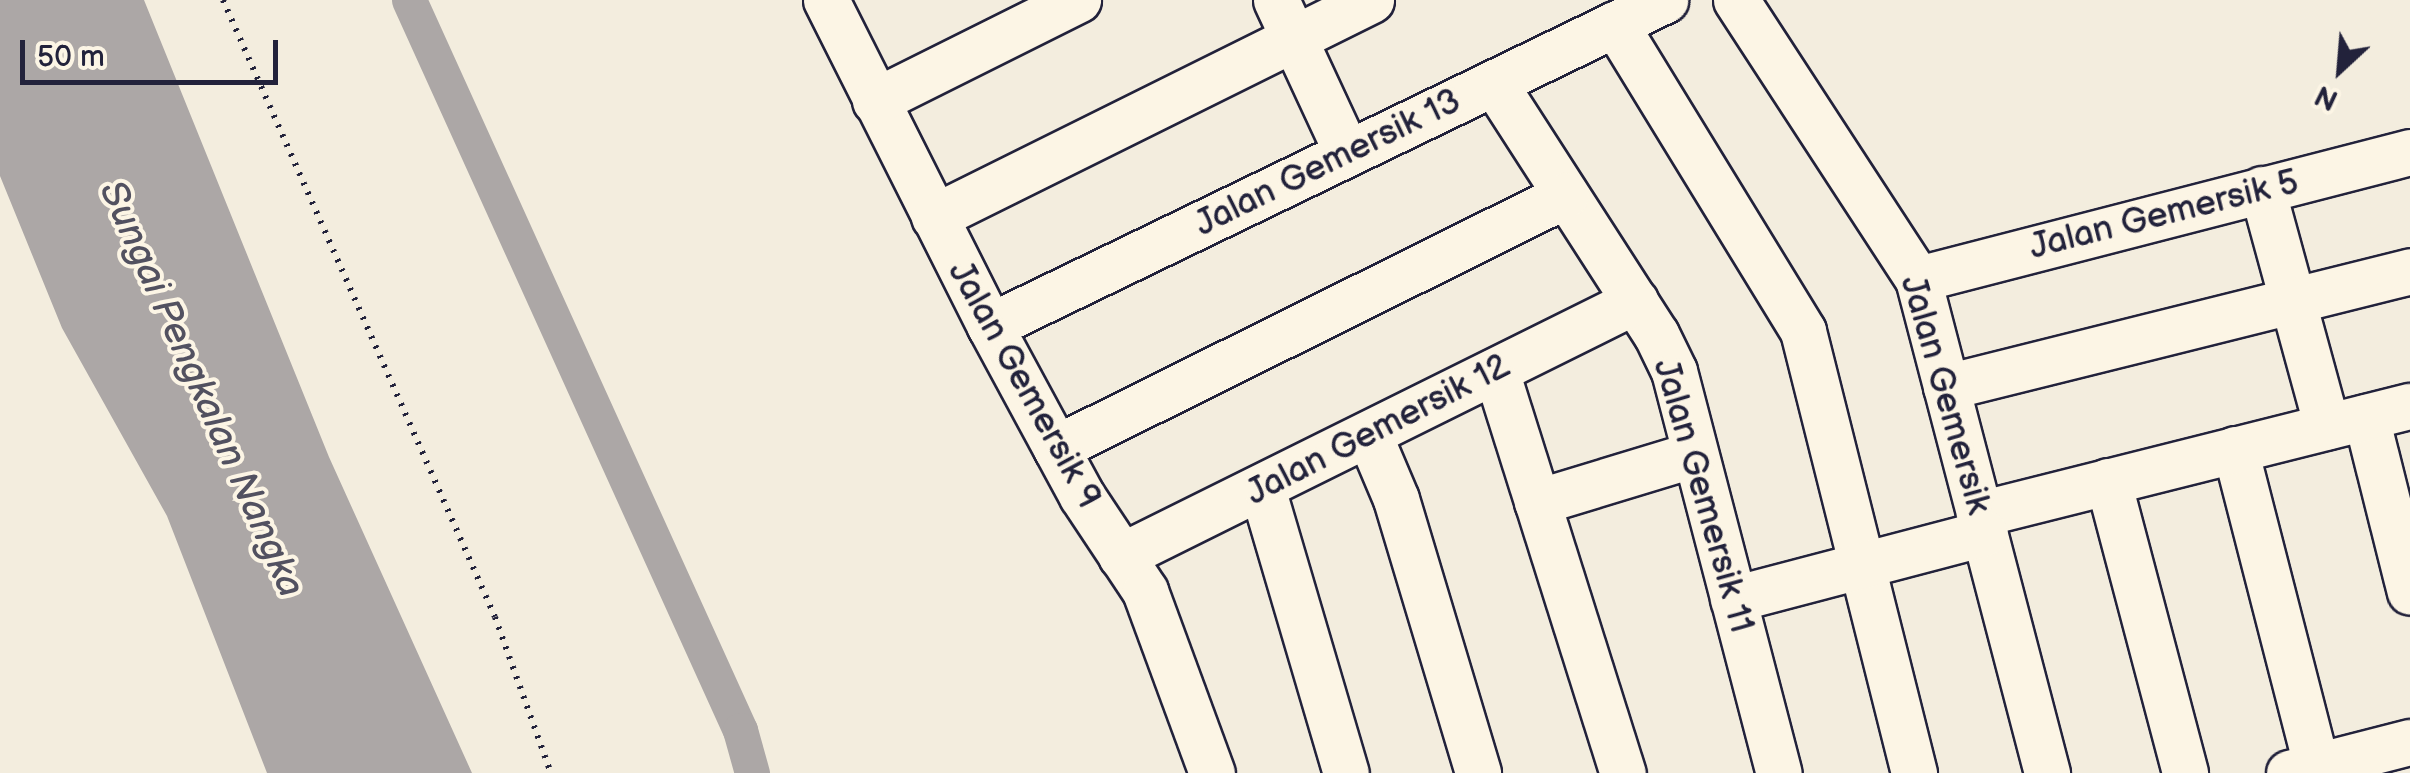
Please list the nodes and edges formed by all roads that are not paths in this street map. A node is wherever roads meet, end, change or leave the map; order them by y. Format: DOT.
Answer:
graph roads {
  1 [pos="826,0"];
  2 [pos="1078,0"];
  3 [pos="1371,0"];
  4 [pos="1665,0"];
  5 [pos="1736,0"];
  6 [pos="1285,19"];
  7 [pos="1615,24"];
  8 [pos="1494,82"];
  9 [pos="875,100"];
  10 [pos="2410,152"];
  11 [pos="1347,154"];
  12 [pos="2262,190"];
  13 [pos="1566,194"];
  14 [pos="934,217"];
  15 [pos="2410,271"];
  16 [pos="1918,278"];
  17 [pos="1634,301"];
  18 [pos="2292,301"];
  19 [pos="990,326"];
  20 [pos="1496,371"];
  21 [pos="1946,387"];
  22 [pos="2410,406"];
  23 [pos="2346,422"];
  24 [pos="1368,434"];
  25 [pos="1056,448"];
  26 [pos="2235,449"];
  27 [pos="1696,454"];
  28 [pos="2108,482"];
  29 [pos="1262,488"];
  30 [pos="1537,502"];
  31 [pos="1982,524"];
  32 [pos="1121,556"];
  33 [pos="1864,565"];
  34 [pos="2410,592"];
  35 [pos="1734,599"];
  36 [pos="2410,742"];
  37 [pos="2307,770"];
  38 [pos="1212,773"];
  39 [pos="1346,773"];
  40 [pos="1478,773"];
  41 [pos="1623,773"];
  42 [pos="1779,773"];
  43 [pos="1914,773"];
  44 [pos="2047,773"];
  45 [pos="2185,773"];
  1 -- 9 [label="street, Jalan Gemersik 9"];
  2 -- 9 [label="street"];
  3 -- 6 [label="street"];
  4 -- 7 [label="street, Jalan Gemersik 13"];
  5 -- 16 [label="street, Jalan Gemersik"];
  6 -- 11 [label="street"];
  6 -- 14 [label="street"];
  7 -- 8 [label="street, Jalan Gemersik 13"];
  7 -- 33 [label="street"];
  8 -- 11 [label="street, Jalan Gemersik 13"];
  8 -- 13 [label="street, Jalan Gemersik 11"];
  9 -- 14 [label="street, Jalan Gemersik 9"];
  10 -- 12 [label="street, Jalan Gemersik 5"];
  11 -- 19 [label="street, Jalan Gemersik 13"];
  12 -- 16 [label="street, Jalan Gemersik 5"];
  12 -- 18 [label="street"];
  13 -- 17 [label="street, Jalan Gemersik 11"];
  13 -- 25 [label="street"];
  14 -- 19 [label="street, Jalan Gemersik 9"];
  15 -- 18 [label="street"];
  16 -- 21 [label="street, Jalan Gemersik"];
  17 -- 20 [label="street, Jalan Gemersik 12"];
  17 -- 27 [label="street, Jalan Gemersik 11"];
  18 -- 21 [label="street"];
  18 -- 23 [label="street"];
  19 -- 25 [label="street, Jalan Gemersik 9"];
  20 -- 24 [label="street, Jalan Gemersik 12"];
  20 -- 30 [label="street"];
  21 -- 31 [label="street, Jalan Gemersik"];
  22 -- 23 [label="street"];
  23 -- 26 [label="street"];
  23 -- 34 [label="street"];
  24 -- 29 [label="street, Jalan Gemersik 12"];
  24 -- 40 [label="street"];
  25 -- 32 [label="street, Jalan Gemersik 9"];
  26 -- 28 [label="street"];
  26 -- 37 [label="street"];
  27 -- 30 [label="street"];
  27 -- 35 [label="street, Jalan Gemersik 11"];
  28 -- 31 [label="street"];
  28 -- 45 [label="street"];
  29 -- 32 [label="street, Jalan Gemersik 12"];
  29 -- 39 [label="street"];
  30 -- 41 [label="street"];
  31 -- 33 [label="street"];
  31 -- 44 [label="street, Jalan Gemersik"];
  32 -- 38 [label="street, Jalan Gemersik 9"];
  33 -- 35 [label="street"];
  33 -- 43 [label="street"];
  35 -- 42 [label="street, Jalan Gemersik 11"];
  36 -- 37 [label="street"];
}
